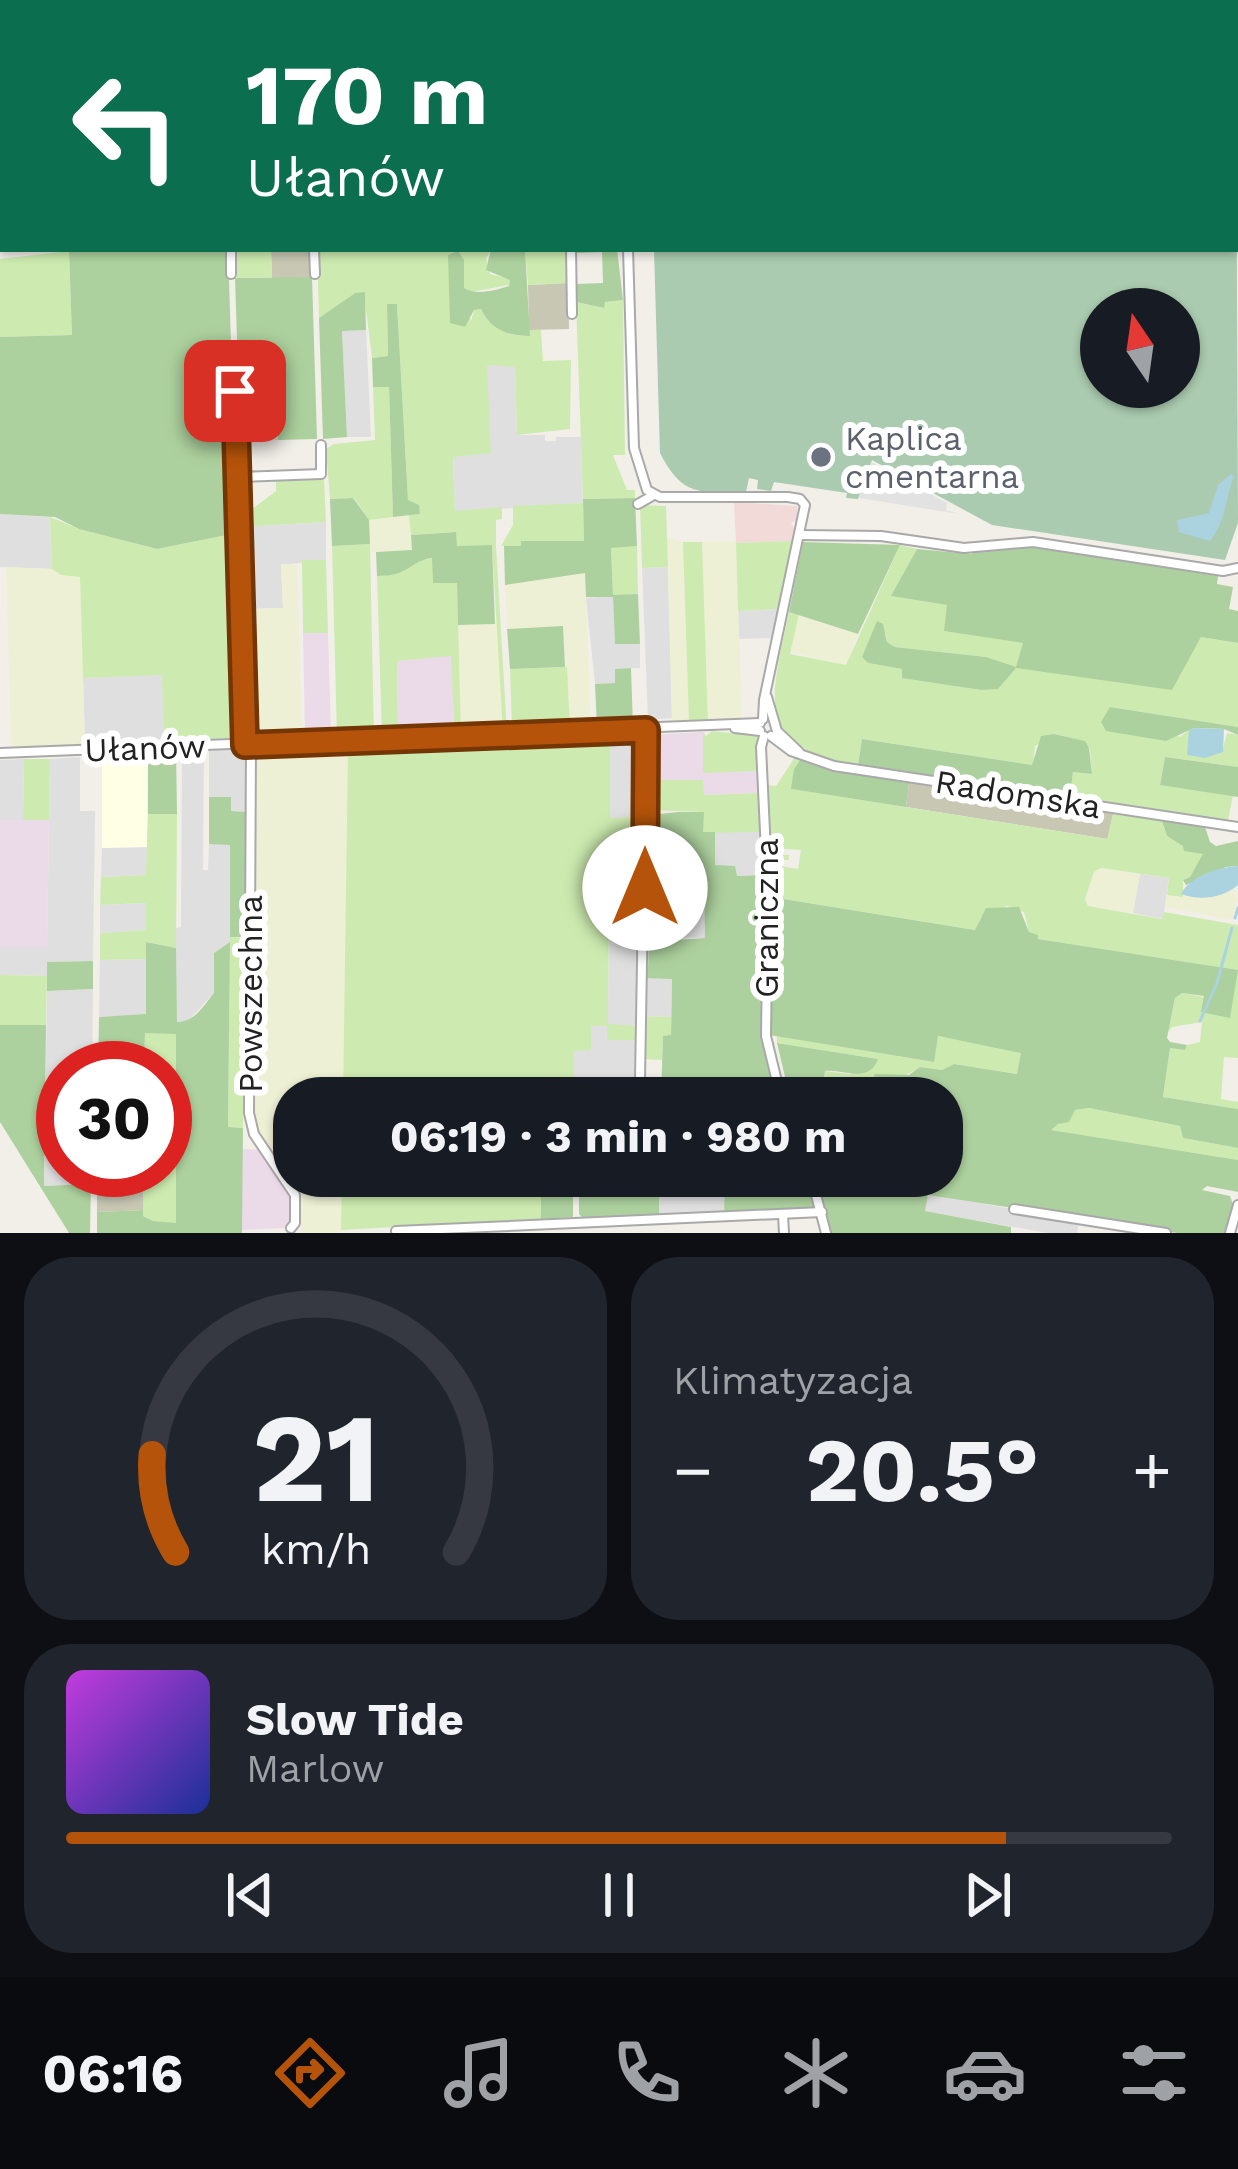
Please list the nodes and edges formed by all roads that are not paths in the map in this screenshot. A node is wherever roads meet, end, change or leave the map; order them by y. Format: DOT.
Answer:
graph roads {
  1 [pos="231,252"];
  2 [pos="314,252"];
  3 [pos="571,252"];
  4 [pos="628,252"];
  5 [pos="231,274"];
  6 [pos="315,274"];
  7 [pos="572,314"];
  8 [pos="234,348"];
  9 [pos="321,445"];
  10 [pos="239,477"];
  11 [pos="653,495"];
  12 [pos="638,504"];
  13 [pos="800,535"];
  14 [pos="1238,568"];
  15 [pos="766,728"];
  16 [pos="646,730"];
  17 [pos="248,745"];
  18 [pos="0,753"];
  19 [pos="1238,827"];
  20 [pos="640,1077"];
  21 [pos="776,1077"];
  22 [pos="817,1197"];
  23 [pos="1238,1205"];
  24 [pos="1014,1209"];
  25 [pos="822,1212"];
  26 [pos="783,1215"];
  27 [pos="291,1228"];
  28 [pos="486,1229"];
  29 [pos="395,1231"];
  30 [pos="784,1233"];
  31 [pos="826,1233"];
  32 [pos="1166,1233"];
  33 [pos="1230,1233"];
  1 -- 5 [label="street"];
  2 -- 6 [label="street"];
  3 -- 7 [label="street"];
  4 -- 11 [label="street"];
  8 -- 10 [label="street, Powszechna"];
  9 -- 10 [label="street"];
  10 -- 17 [label="street, Powszechna"];
  11 -- 12 [label="street"];
  11 -- 13 [label="street"];
  13 -- 14 [label="street"];
  13 -- 15 [label="street, Graniczna"];
  15 -- 16 [label="street, Ułanów"];
  15 -- 19 [label="street, Radomska"];
  15 -- 21 [label="street, Graniczna"];
  16 -- 17 [label="street, Ułanów"];
  16 -- 20 [label="street"];
  17 -- 18 [label="street, Ułanów"];
  17 -- 27 [label="street, Powszechna"];
  22 -- 25 [label="street"];
  23 -- 33 [label="street"];
  24 -- 32 [label="street"];
  25 -- 26 [label="street"];
  25 -- 31 [label="street"];
  26 -- 28 [label="street"];
  26 -- 30 [label="street"];
  28 -- 29 [label="street"];
}
